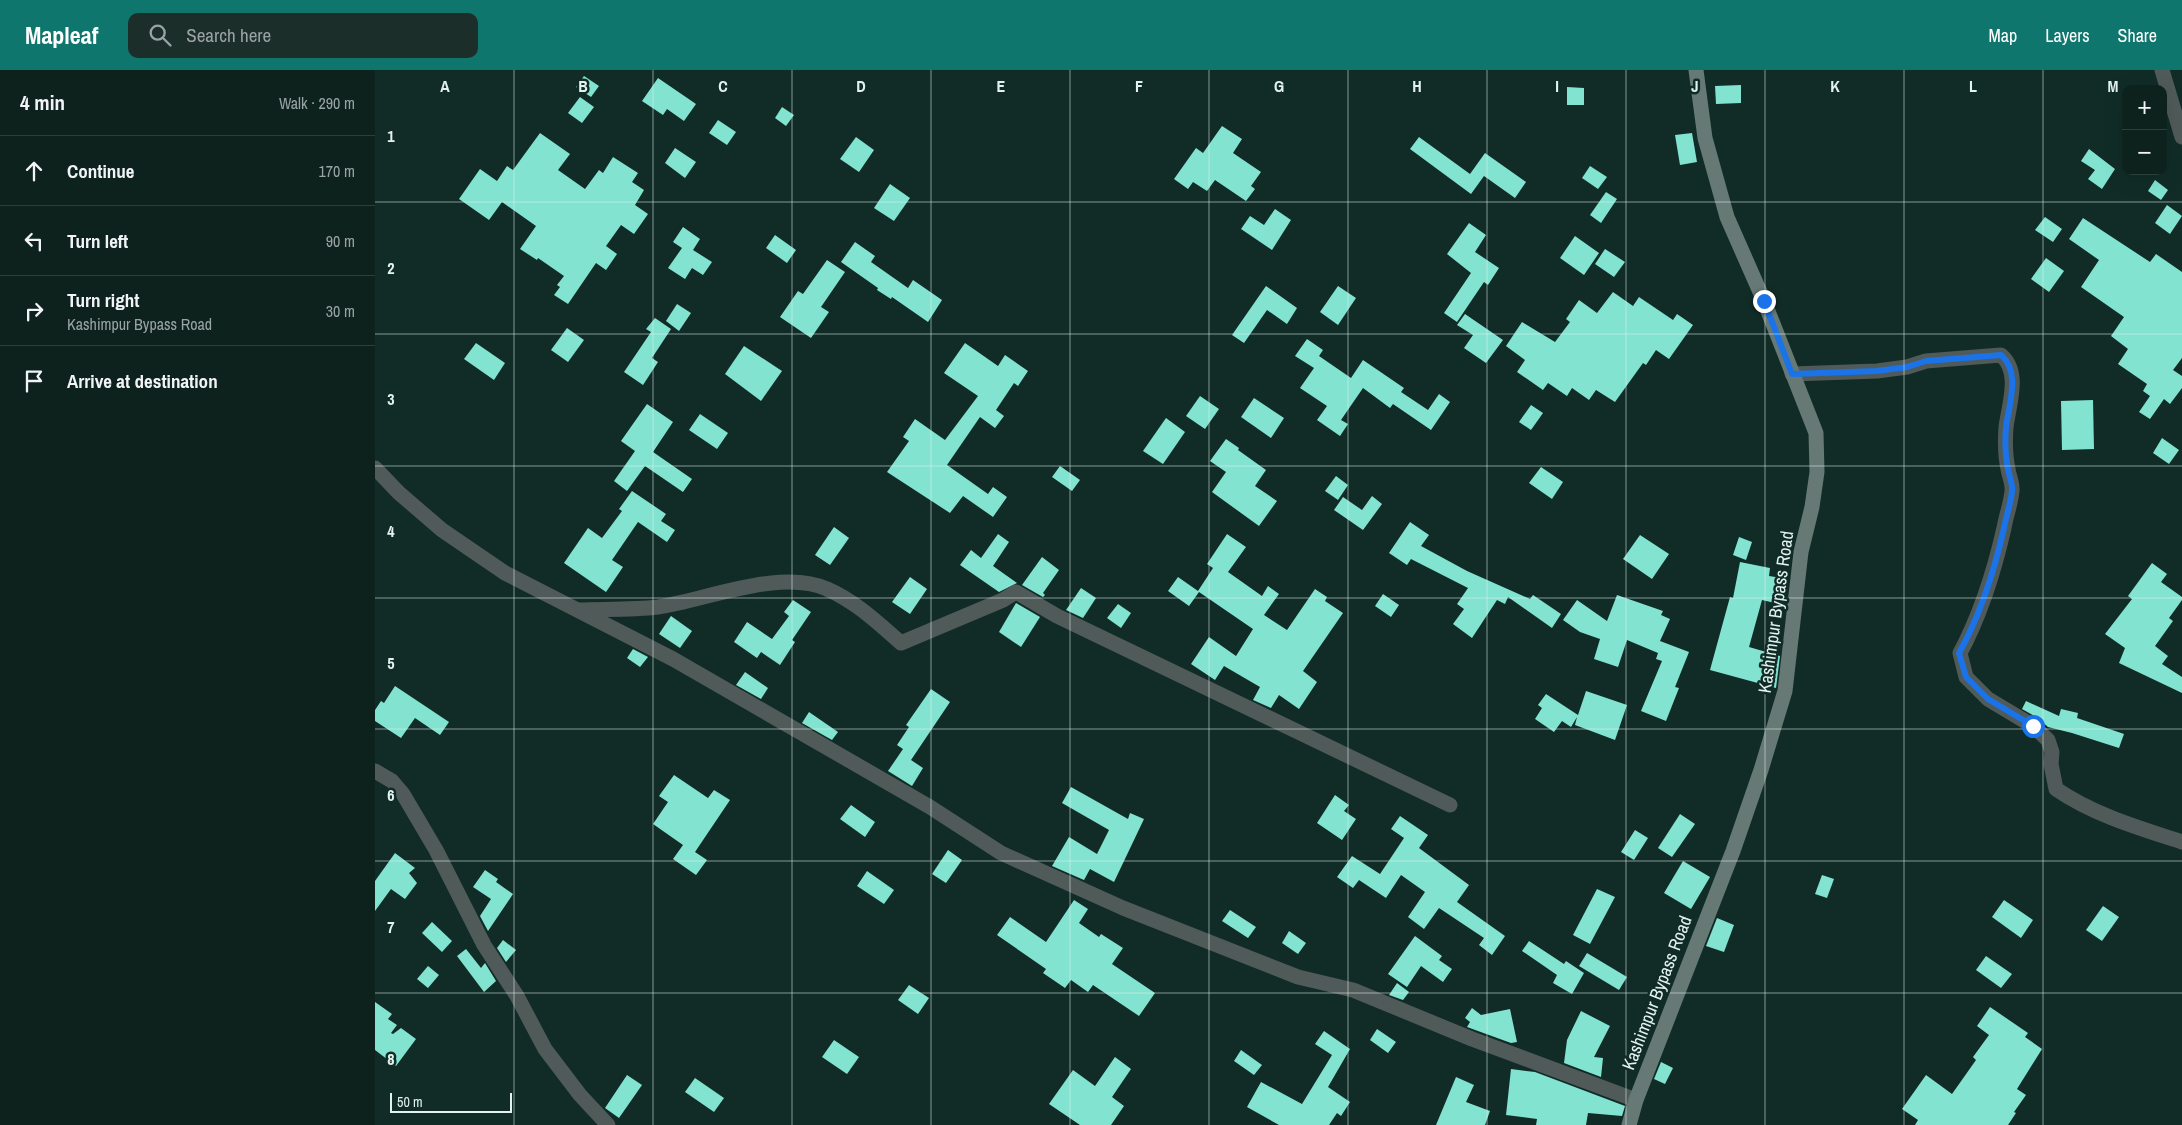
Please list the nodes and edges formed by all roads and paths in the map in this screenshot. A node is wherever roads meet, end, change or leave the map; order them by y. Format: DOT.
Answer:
graph roads {
  1 [pos="1697,70"];
  2 [pos="2162,70"];
  3 [pos="2182,136"];
  4 [pos="1792,374"];
  5 [pos="375,468"];
  6 [pos="576,610"];
  7 [pos="375,771"];
  8 [pos="1450,805"];
  9 [pos="2182,842"];
  10 [pos="1635,1100"];
  11 [pos="608,1125"];
  12 [pos="1629,1125"];
  1 -- 4 [label="main road, Kashimpur Bypass Road"];
  2 -- 3 [label="street"];
  4 -- 9 [label="street"];
  4 -- 10 [label="main road, Kashimpur Bypass Road"];
  5 -- 6 [label="street"];
  6 -- 8 [label="street"];
  6 -- 10 [label="street"];
  7 -- 11 [label="street"];
  10 -- 12 [label="main road, Kashimpur Bypass Road"];
}
